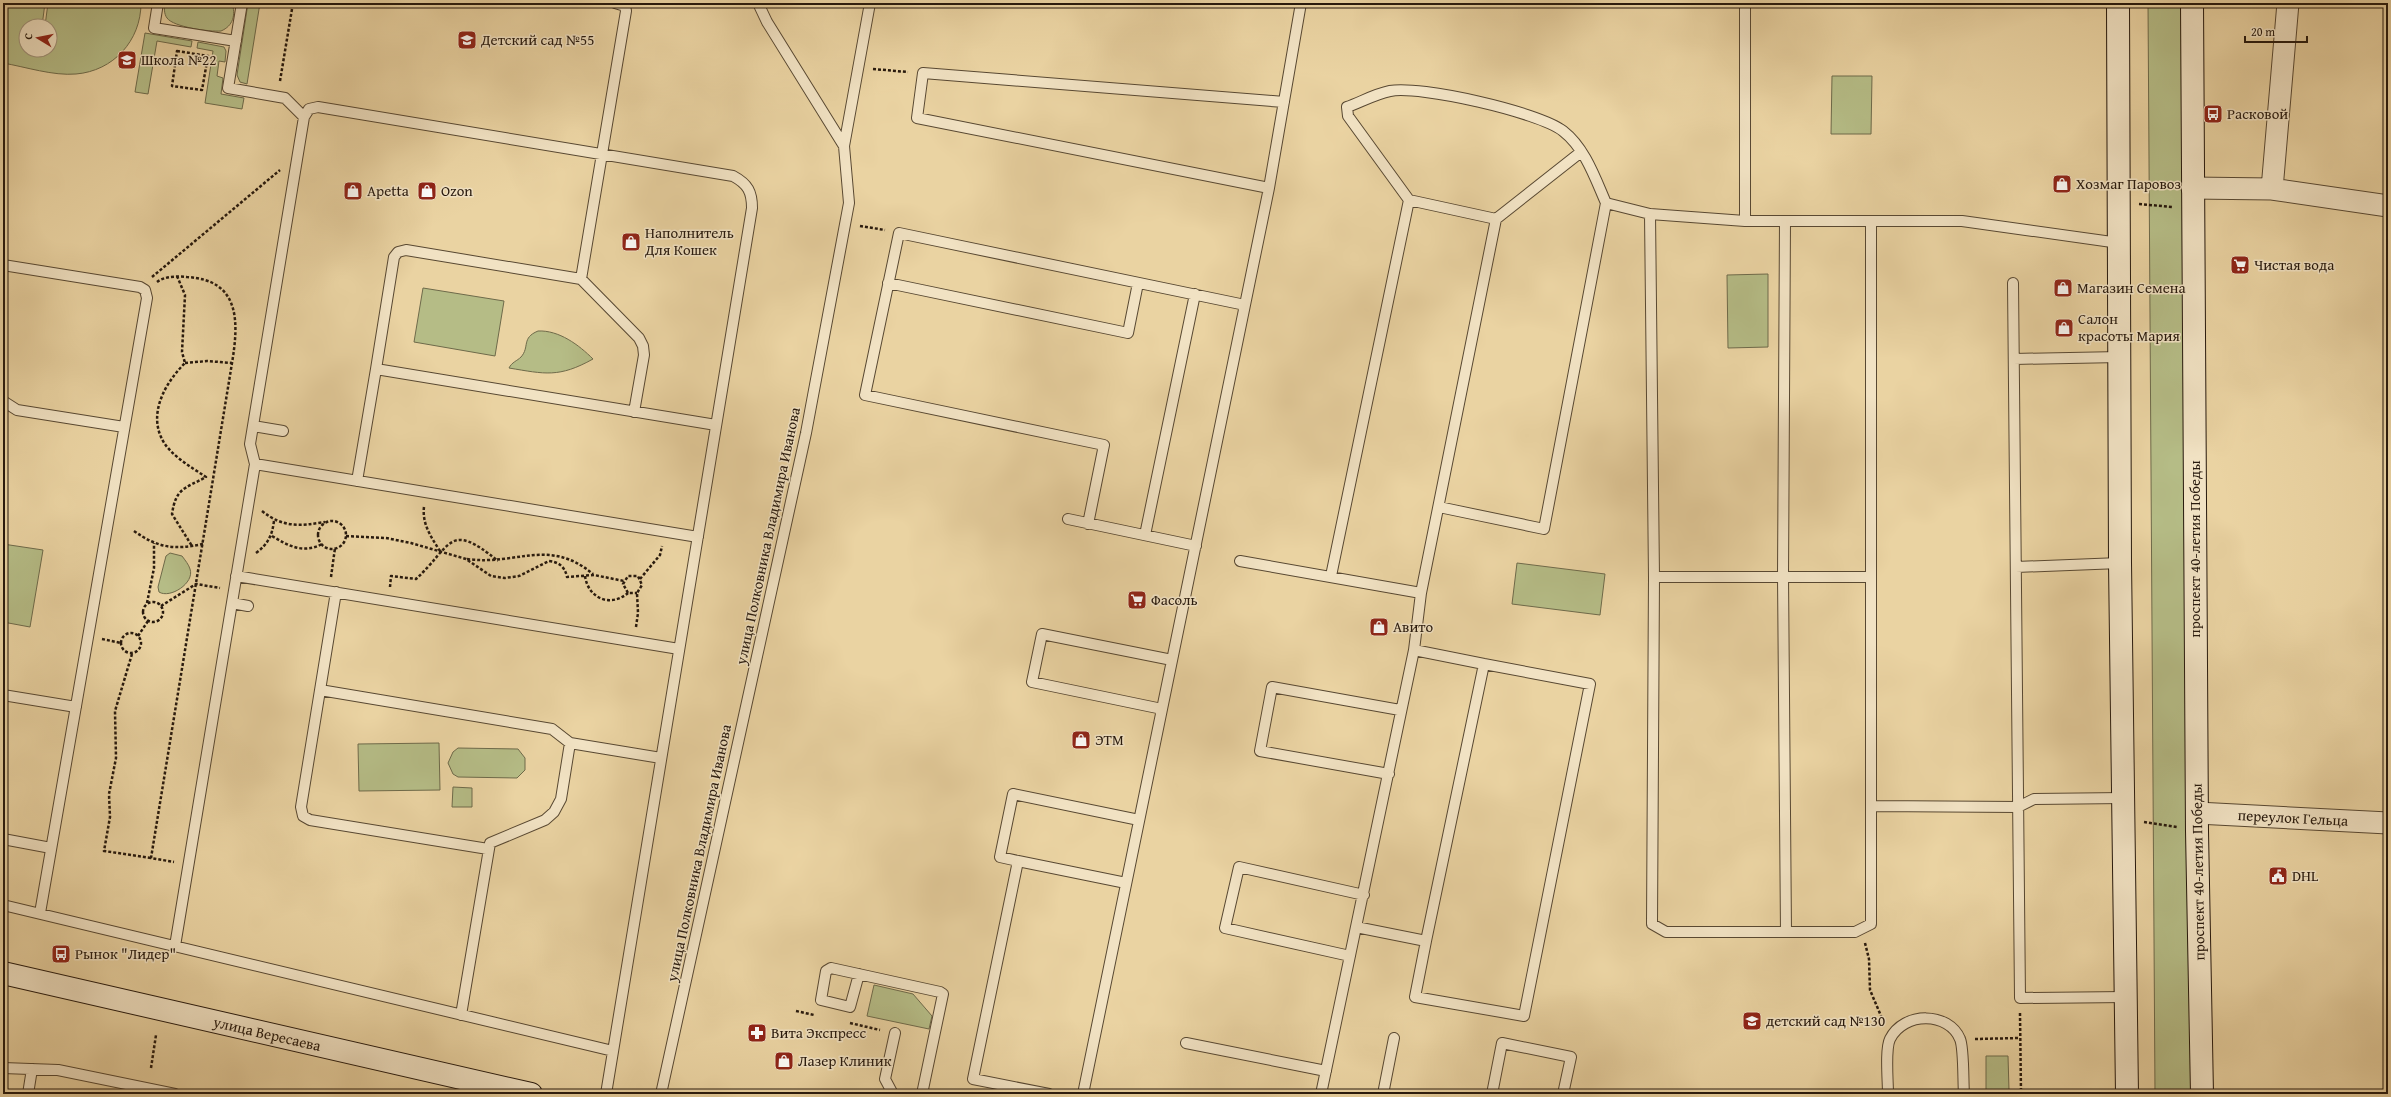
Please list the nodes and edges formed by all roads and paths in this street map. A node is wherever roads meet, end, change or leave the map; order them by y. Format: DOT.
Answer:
graph roads {
  1 [pos="158,3"];
  2 [pos="242,3"];
  3 [pos="293,3"];
  4 [pos="615,3"];
  5 [pos="758,3"];
  6 [pos="870,3"];
  7 [pos="1301,3"];
  8 [pos="1745,3"];
  9 [pos="2118,3"];
  10 [pos="2192,3"];
  11 [pos="2288,3"];
  12 [pos="236,41"];
  13 [pos="177,51"];
  14 [pos="858,68"];
  15 [pos="923,73"];
  16 [pos="277,96"];
  17 [pos="1284,102"];
  18 [pos="304,117"];
  19 [pos="844,146"];
  20 [pos="1581,152"];
  21 [pos="298,154"];
  22 [pos="602,154"];
  23 [pos="1269,188"];
  24 [pos="2272,189"];
  25 [pos="2192,198"];
  26 [pos="1409,200"];
  27 [pos="2119,202"];
  28 [pos="1606,203"];
  29 [pos="2388,206"];
  30 [pos="1650,214"];
  31 [pos="1496,219"];
  32 [pos="1745,221"];
  33 [pos="1785,221"];
  34 [pos="1871,221"];
  35 [pos="845,223"];
  36 [pos="899,233"];
  37 [pos="2119,243"];
  38 [pos="3,264"];
  39 [pos="177,276"];
  40 [pos="582,279"];
  41 [pos="1138,283"];
  42 [pos="2012,283"];
  43 [pos="888,284"];
  44 [pos="143,289"];
  45 [pos="1195,294"];
  46 [pos="1245,305"];
  47 [pos="2120,357"];
  48 [pos="2014,359"];
  49 [pos="185,363"];
  50 [pos="232,363"];
  51 [pos="376,369"];
  52 [pos="3,401"];
  53 [pos="634,412"];
  54 [pos="716,425"];
  55 [pos="253,426"];
  56 [pos="124,427"];
  57 [pos="283,431"];
  58 [pos="255,464"];
  59 [pos="214,477"];
  60 [pos="206,478"];
  61 [pos="358,481"];
  62 [pos="427,492"];
  63 [pos="248,502"];
  64 [pos="1440,506"];
  65 [pos="1068,519"];
  66 [pos="274,521"];
  67 [pos="326,522"];
  68 [pos="1088,524"];
  69 [pos="134,532"];
  70 [pos="664,532"];
  71 [pos="1145,535"];
  72 [pos="272,536"];
  73 [pos="346,536"];
  74 [pos="698,537"];
  75 [pos="154,543"];
  76 [pos="202,544"];
  77 [pos="322,544"];
  78 [pos="192,546"];
  79 [pos="1196,546"];
  80 [pos="335,548"];
  81 [pos="440,551"];
  82 [pos="556,554"];
  83 [pos="466,559"];
  84 [pos="498,561"];
  85 [pos="554,561"];
  86 [pos="1240,561"];
  87 [pos="2120,563"];
  88 [pos="2016,567"];
  89 [pos="237,571"];
  90 [pos="594,575"];
  91 [pos="585,576"];
  92 [pos="1331,576"];
  93 [pos="1783,576"];
  94 [pos="1654,577"];
  95 [pos="1871,577"];
  96 [pos="640,578"];
  97 [pos="624,581"];
  98 [pos="196,584"];
  99 [pos="234,590"];
  100 [pos="332,592"];
  101 [pos="628,593"];
  102 [pos="638,593"];
  103 [pos="1421,593"];
  104 [pos="388,601"];
  105 [pos="147,603"];
  106 [pos="232,603"];
  107 [pos="161,606"];
  108 [pos="248,606"];
  109 [pos="148,621"];
  110 [pos="138,636"];
  111 [pos="634,642"];
  112 [pos="679,649"];
  113 [pos="1414,650"];
  114 [pos="132,654"];
  115 [pos="1172,660"];
  116 [pos="1484,664"];
  117 [pos="320,690"];
  118 [pos="3,695"];
  119 [pos="76,708"];
  120 [pos="1162,708"];
  121 [pos="1400,710"];
  122 [pos="570,743"];
  123 [pos="661,758"];
  124 [pos="1389,774"];
  125 [pos="1871,806"];
  126 [pos="2018,807"];
  127 [pos="2124,808"];
  128 [pos="1140,820"];
  129 [pos="2197,822"];
  130 [pos="2388,823"];
  131 [pos="3,839"];
  132 [pos="51,848"];
  133 [pos="488,849"];
  134 [pos="151,858"];
  135 [pos="1018,861"];
  136 [pos="188,865"];
  137 [pos="1126,883"];
  138 [pos="1364,895"];
  139 [pos="3,905"];
  140 [pos="40,913"];
  141 [pos="1356,927"];
  142 [pos="1861,929"];
  143 [pos="1786,932"];
  144 [pos="1426,941"];
  145 [pos="175,946"];
  146 [pos="1350,956"];
  147 [pos="3,973"];
  148 [pos="859,974"];
  149 [pos="2126,997"];
  150 [pos="2020,998"];
  151 [pos="461,1015"];
  152 [pos="895,1033"];
  153 [pos="156,1036"];
  154 [pos="1891,1037"];
  155 [pos="1394,1038"];
  156 [pos="2020,1038"];
  157 [pos="1960,1039"];
  158 [pos="1186,1043"];
  159 [pos="613,1051"];
  160 [pos="3,1068"];
  161 [pos="152,1068"];
  162 [pos="32,1069"];
  163 [pos="1326,1071"];
  164 [pos="28,1094"];
  165 [pos="175,1094"];
  166 [pos="531,1094"];
  167 [pos="606,1094"];
  168 [pos="661,1094"];
  169 [pos="893,1094"];
  170 [pos="922,1094"];
  171 [pos="1049,1094"];
  172 [pos="1083,1094"];
  173 [pos="1321,1094"];
  174 [pos="1383,1094"];
  175 [pos="1492,1094"];
  176 [pos="1563,1094"];
  177 [pos="1888,1094"];
  178 [pos="1964,1094"];
  179 [pos="2021,1094"];
  180 [pos="2127,1094"];
  181 [pos="2202,1094"];
  1 -- 12 [label="lane"];
  2 -- 12 [label="lane"];
  3 -- 16 [label="path"];
  4 -- 22 [label="lane"];
  5 -- 19 [label="lane, улица Полковника Владимира Иванова"];
  6 -- 14 [label="lane"];
  7 -- 17 [label="lane"];
  8 -- 32 [label="lane"];
  9 -- 27 [label="main road"];
  10 -- 25 [label="main road, проспект 40-летия Победы"];
  11 -- 24 [label="street"];
  12 -- 16 [label="lane"];
  13 -- 13 [label="path"];
  14 -- 15 [label="path"];
  14 -- 19 [label="lane"];
  15 -- 17 [label="lane"];
  15 -- 23 [label="lane"];
  16 -- 18 [label="lane"];
  17 -- 23 [label="lane"];
  18 -- 21 [label="lane"];
  18 -- 22 [label="lane"];
  19 -- 35 [label="lane, улица Полковника Владимира Иванова"];
  20 -- 26 [label="lane"];
  20 -- 28 [label="lane"];
  20 -- 31 [label="lane"];
  21 -- 44 [label="path"];
  21 -- 55 [label="lane"];
  22 -- 40 [label="lane"];
  22 -- 54 [label="lane"];
  23 -- 46 [label="lane"];
  24 -- 25 [label="street"];
  24 -- 29 [label="street"];
  25 -- 27 [label="path"];
  25 -- 129 [label="main road, проспект 40-летия Победы"];
  26 -- 31 [label="lane"];
  26 -- 92 [label="lane"];
  27 -- 37 [label="main road"];
  28 -- 30 [label="lane"];
  28 -- 64 [label="lane"];
  30 -- 32 [label="lane"];
  30 -- 94 [label="lane"];
  31 -- 64 [label="lane"];
  32 -- 33 [label="lane"];
  33 -- 34 [label="lane"];
  33 -- 93 [label="lane"];
  34 -- 37 [label="lane"];
  34 -- 95 [label="lane"];
  35 -- 36 [label="path"];
  35 -- 168 [label="lane, улица Полковника Владимира Иванова"];
  36 -- 41 [label="lane"];
  36 -- 43 [label="lane"];
  37 -- 47 [label="main road"];
  38 -- 44 [label="lane"];
  39 -- 44 [label="path"];
  39 -- 49 [label="path"];
  39 -- 50 [label="path"];
  40 -- 51 [label="lane"];
  40 -- 53 [label="lane"];
  41 -- 43 [label="lane"];
  41 -- 45 [label="lane"];
  42 -- 48 [label="lane"];
  43 -- 68 [label="lane"];
  44 -- 56 [label="lane"];
  45 -- 46 [label="lane"];
  45 -- 71 [label="lane"];
  46 -- 79 [label="lane"];
  47 -- 48 [label="lane"];
  47 -- 87 [label="main road"];
  48 -- 88 [label="lane"];
  49 -- 50 [label="path"];
  49 -- 60 [label="path"];
  50 -- 59 [label="path"];
  51 -- 53 [label="lane"];
  51 -- 61 [label="lane"];
  52 -- 56 [label="lane"];
  53 -- 54 [label="lane"];
  54 -- 74 [label="lane"];
  55 -- 57 [label="lane"];
  55 -- 58 [label="lane"];
  56 -- 119 [label="lane"];
  58 -- 61 [label="lane"];
  58 -- 63 [label="lane"];
  59 -- 60 [label="path"];
  59 -- 76 [label="path"];
  60 -- 78 [label="path"];
  61 -- 62 [label="lane"];
  62 -- 70 [label="lane"];
  62 -- 81 [label="path"];
  63 -- 66 [label="path"];
  63 -- 89 [label="lane"];
  64 -- 103 [label="lane"];
  65 -- 68 [label="lane"];
  66 -- 67 [label="path"];
  66 -- 72 [label="path"];
  67 -- 73 [label="path"];
  67 -- 77 [label="path"];
  68 -- 71 [label="lane"];
  69 -- 75 [label="path"];
  70 -- 74 [label="lane"];
  70 -- 96 [label="path"];
  71 -- 79 [label="lane"];
  72 -- 77 [label="path"];
  72 -- 89 [label="path"];
  73 -- 80 [label="path"];
  73 -- 81 [label="path"];
  74 -- 112 [label="lane"];
  75 -- 78 [label="path"];
  75 -- 105 [label="path"];
  76 -- 78 [label="path"];
  76 -- 98 [label="path"];
  77 -- 80 [label="path"];
  79 -- 115 [label="lane"];
  80 -- 100 [label="path"];
  81 -- 83 [label="path"];
  81 -- 84 [label="path"];
  81 -- 104 [label="path"];
  82 -- 84 [label="path"];
  82 -- 85 [label="path"];
  82 -- 90 [label="path"];
  83 -- 84 [label="path"];
  83 -- 85 [label="path"];
  85 -- 91 [label="path"];
  86 -- 92 [label="lane"];
  87 -- 88 [label="lane"];
  87 -- 127 [label="main road"];
  88 -- 126 [label="lane"];
  89 -- 99 [label="lane"];
  89 -- 100 [label="lane"];
  90 -- 91 [label="path"];
  90 -- 97 [label="path"];
  91 -- 101 [label="path"];
  92 -- 103 [label="lane"];
  93 -- 94 [label="lane"];
  93 -- 95 [label="lane"];
  93 -- 143 [label="lane"];
  94 -- 143 [label="lane"];
  95 -- 125 [label="lane"];
  96 -- 97 [label="path"];
  96 -- 102 [label="path"];
  97 -- 101 [label="path"];
  98 -- 99 [label="path"];
  98 -- 107 [label="path"];
  98 -- 134 [label="path"];
  99 -- 106 [label="lane"];
  100 -- 104 [label="lane"];
  100 -- 117 [label="lane"];
  101 -- 102 [label="path"];
  102 -- 111 [label="path"];
  103 -- 113 [label="lane"];
  104 -- 111 [label="lane"];
  105 -- 107 [label="path"];
  105 -- 109 [label="path"];
  106 -- 108 [label="lane"];
  106 -- 136 [label="lane"];
  107 -- 109 [label="path"];
  109 -- 110 [label="path"];
  110 -- 114 [label="path"];
  110 -- 114 [label="path"];
  111 -- 112 [label="lane"];
  112 -- 123 [label="lane"];
  113 -- 116 [label="lane"];
  113 -- 121 [label="lane"];
  114 -- 134 [label="path"];
  115 -- 120 [label="lane"];
  115 -- 120 [label="lane"];
  116 -- 144 [label="lane"];
  116 -- 144 [label="lane"];
  117 -- 122 [label="lane"];
  117 -- 133 [label="lane"];
  118 -- 119 [label="lane"];
  119 -- 132 [label="lane"];
  120 -- 128 [label="lane"];
  121 -- 124 [label="lane"];
  121 -- 124 [label="lane"];
  122 -- 123 [label="lane"];
  122 -- 133 [label="lane"];
  123 -- 159 [label="lane"];
  124 -- 138 [label="lane"];
  125 -- 126 [label="lane"];
  125 -- 142 [label="lane"];
  126 -- 127 [label="lane"];
  126 -- 150 [label="lane"];
  127 -- 129 [label="path"];
  127 -- 149 [label="main road"];
  128 -- 135 [label="lane"];
  128 -- 137 [label="lane"];
  129 -- 130 [label="street, переулок Гельца"];
  129 -- 181 [label="main road, проспект 40-летия Победы"];
  131 -- 132 [label="lane"];
  132 -- 140 [label="lane"];
  133 -- 151 [label="lane"];
  134 -- 136 [label="path"];
  135 -- 137 [label="lane"];
  135 -- 171 [label="lane"];
  136 -- 145 [label="lane"];
  137 -- 172 [label="lane"];
  138 -- 141 [label="lane"];
  138 -- 146 [label="lane"];
  139 -- 140 [label="lane"];
  140 -- 145 [label="lane"];
  141 -- 144 [label="lane"];
  141 -- 146 [label="lane"];
  142 -- 143 [label="lane"];
  142 -- 154 [label="path"];
  145 -- 151 [label="lane"];
  146 -- 163 [label="lane"];
  147 -- 166 [label="main road, улица Вересаева"];
  148 -- 148 [label="lane"];
  148 -- 170 [label="lane"];
  149 -- 150 [label="lane"];
  149 -- 180 [label="main road"];
  150 -- 156 [label="path"];
  151 -- 159 [label="lane"];
  152 -- 169 [label="lane"];
  153 -- 161 [label="path"];
  154 -- 157 [label="lane"];
  154 -- 177 [label="lane"];
  155 -- 174 [label="lane"];
  156 -- 157 [label="path"];
  156 -- 179 [label="path"];
  157 -- 178 [label="lane"];
  158 -- 163 [label="lane"];
  159 -- 167 [label="lane"];
  160 -- 162 [label="lane"];
  162 -- 164 [label="lane"];
  162 -- 165 [label="lane"];
  163 -- 173 [label="lane"];
  175 -- 176 [label="lane"];
}
